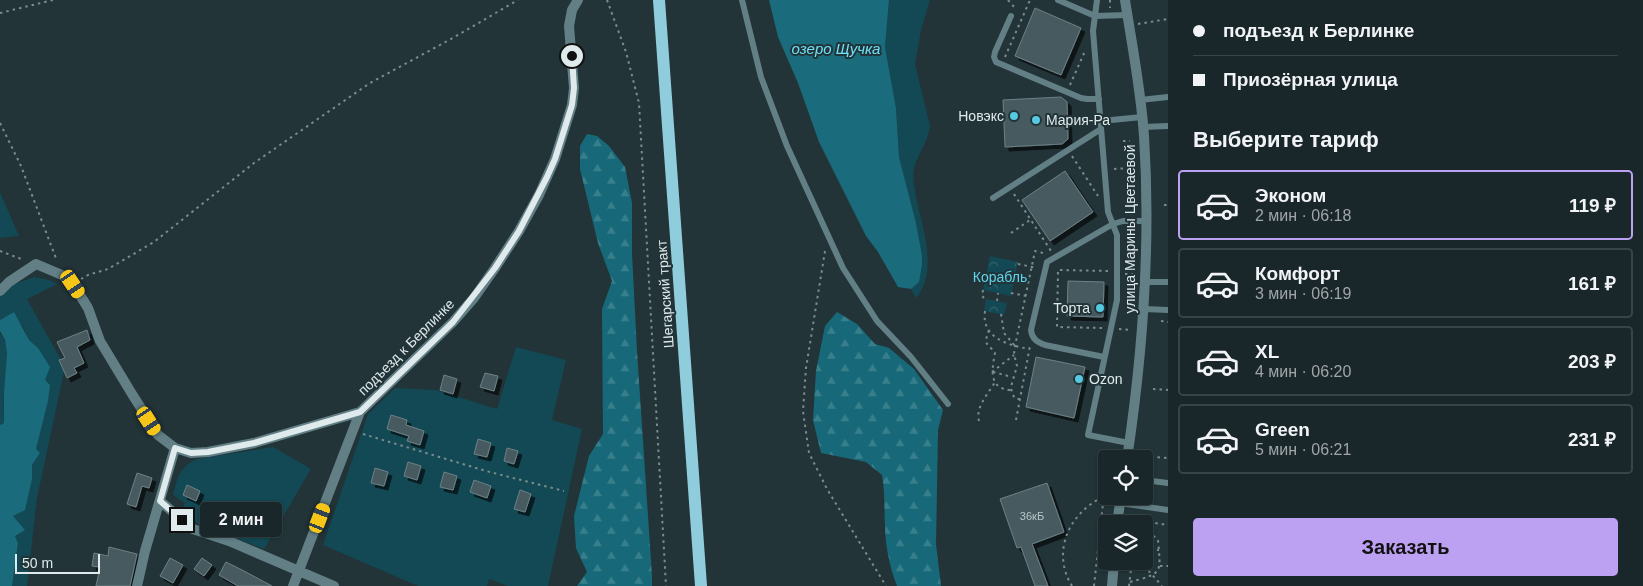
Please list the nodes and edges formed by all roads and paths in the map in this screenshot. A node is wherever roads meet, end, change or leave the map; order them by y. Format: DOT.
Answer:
graph roads {
  1 [pos="53,0"];
  2 [pos="518,0"];
  3 [pos="578,0"];
  4 [pos="607,0"];
  5 [pos="659,0"];
  6 [pos="742,0"];
  7 [pos="1030,0"];
  8 [pos="1058,0"];
  9 [pos="1097,0"];
  10 [pos="1125,0"];
  11 [pos="0,13"];
  12 [pos="1010,16"];
  13 [pos="1095,16"];
  14 [pos="1128,20"];
  15 [pos="1168,20"];
  16 [pos="1086,48"];
  17 [pos="1001,65"];
  18 [pos="1067,92"];
  19 [pos="1168,98"];
  20 [pos="1099,99"];
  21 [pos="1140,100"];
  22 [pos="1101,121"];
  23 [pos="1142,122"];
  24 [pos="0,124"];
  25 [pos="1168,126"];
  26 [pos="1101,128"];
  27 [pos="1130,140"];
  28 [pos="1124,141"];
  29 [pos="1068,150"];
  30 [pos="1129,168"];
  31 [pos="1104,170"];
  32 [pos="1010,188"];
  33 [pos="994,198"];
  34 [pos="1164,205"];
  35 [pos="1168,205"];
  36 [pos="1108,212"];
  37 [pos="1030,220"];
  38 [pos="1145,220"];
  39 [pos="1113,224"];
  40 [pos="1010,232"];
  41 [pos="827,234"];
  42 [pos="1050,250"];
  43 [pos="0,251"];
  44 [pos="1055,257"];
  45 [pos="36,264"];
  46 [pos="1018,264"];
  47 [pos="1032,267"];
  48 [pos="1045,270"];
  49 [pos="1117,272"];
  50 [pos="62,275"];
  51 [pos="1145,282"];
  52 [pos="1168,282"];
  53 [pos="73,284"];
  54 [pos="983,290"];
  55 [pos="0,291"];
  56 [pos="998,293"];
  57 [pos="1012,294"];
  58 [pos="1025,296"];
  59 [pos="1038,299"];
  60 [pos="986,300"];
  61 [pos="996,301"];
  62 [pos="1144,310"];
  63 [pos="1168,310"];
  64 [pos="985,312"];
  65 [pos="1002,314"];
  66 [pos="1161,321"];
  67 [pos="1168,322"];
  68 [pos="1110,328"];
  69 [pos="989,330"];
  70 [pos="1132,330"];
  71 [pos="1032,336"];
  72 [pos="1015,346"];
  73 [pos="1029,349"];
  74 [pos="1014,355"];
  75 [pos="1104,358"];
  76 [pos="992,372"];
  77 [pos="1012,377"];
  78 [pos="995,382"];
  79 [pos="1153,389"];
  80 [pos="1011,390"];
  81 [pos="1168,390"];
  82 [pos="1020,400"];
  83 [pos="948,404"];
  84 [pos="360,412"];
  85 [pos="979,420"];
  86 [pos="1016,420"];
  87 [pos="354,430"];
  88 [pos="1129,443"];
  89 [pos="175,448"];
  90 [pos="1128,450"];
  91 [pos="1153,457"];
  92 [pos="1168,458"];
  93 [pos="1153,481"];
  94 [pos="1168,483"];
  95 [pos="564,492"];
  96 [pos="1098,500"];
  97 [pos="160,501"];
  98 [pos="1102,505"];
  99 [pos="1144,505"];
  100 [pos="1168,510"];
  101 [pos="1153,524"];
  102 [pos="1168,525"];
  103 [pos="1153,535"];
  104 [pos="1153,550"];
  105 [pos="1159,550"];
  106 [pos="1160,566"];
  107 [pos="1168,566"];
  108 [pos="299,570"];
  109 [pos="1113,570"];
  110 [pos="1131,570"];
  111 [pos="1148,570"];
  112 [pos="1153,576"];
  113 [pos="1130,582"];
  114 [pos="137,586"];
  115 [pos="293,586"];
  116 [pos="334,586"];
  117 [pos="666,586"];
  118 [pos="701,586"];
  119 [pos="886,586"];
  120 [pos="1072,586"];
  121 [pos="1094,586"];
  122 [pos="1112,586"];
  123 [pos="1129,586"];
  124 [pos="1162,586"];
  1 -- 11 [label="path"];
  2 -- 53 [label="path"];
  3 -- 84 [label="street, подъезд к Берлинке"];
  4 -- 117 [label="path"];
  5 -- 118 [label="main road, Шегарский тракт"];
  6 -- 41 [label="lane"];
  7 -- 17 [label="path"];
  8 -- 13 [label="lane"];
  9 -- 13 [label="lane"];
  10 -- 14 [label="street, улица Марины Цветаевой"];
  12 -- 17 [label="lane"];
  13 -- 14 [label="lane"];
  13 -- 20 [label="lane"];
  14 -- 15 [label="path"];
  14 -- 21 [label="street, улица Марины Цветаевой"];
  16 -- 18 [label="path"];
  17 -- 18 [label="lane"];
  18 -- 20 [label="lane"];
  19 -- 21 [label="lane"];
  20 -- 22 [label="lane"];
  21 -- 23 [label="street, улица Марины Цветаевой"];
  22 -- 23 [label="lane"];
  22 -- 26 [label="lane"];
  23 -- 25 [label="lane"];
  23 -- 38 [label="street, улица Марины Цветаевой"];
  24 -- 50 [label="path"];
  26 -- 29 [label="lane"];
  26 -- 31 [label="lane"];
  27 -- 28 [label="path"];
  29 -- 32 [label="lane"];
  29 -- 36 [label="path"];
  30 -- 31 [label="path"];
  31 -- 36 [label="lane"];
  32 -- 33 [label="lane"];
  32 -- 37 [label="path"];
  34 -- 35 [label="path"];
  36 -- 39 [label="lane"];
  37 -- 40 [label="path"];
  37 -- 42 [label="path"];
  38 -- 39 [label="lane"];
  38 -- 51 [label="street, улица Марины Цветаевой"];
  39 -- 44 [label="lane"];
  39 -- 49 [label="lane"];
  41 -- 83 [label="lane"];
  41 -- 119 [label="path"];
  42 -- 44 [label="path"];
  42 -- 47 [label="path"];
  43 -- 45 [label="path"];
  44 -- 48 [label="lane"];
  45 -- 50 [label="street"];
  45 -- 55 [label="street"];
  46 -- 47 [label="path"];
  47 -- 48 [label="path"];
  47 -- 58 [label="path"];
  48 -- 59 [label="lane"];
  49 -- 68 [label="lane"];
  49 -- 68 [label="path"];
  50 -- 53 [label="street"];
  51 -- 52 [label="lane"];
  51 -- 62 [label="street, улица Марины Цветаевой"];
  53 -- 89 [label="street"];
  54 -- 60 [label="path"];
  56 -- 61 [label="path"];
  57 -- 58 [label="path"];
  58 -- 59 [label="path"];
  58 -- 72 [label="path"];
  59 -- 71 [label="lane"];
  62 -- 63 [label="lane"];
  62 -- 88 [label="street, улица Марины Цветаевой"];
  64 -- 69 [label="path"];
  65 -- 72 [label="path"];
  66 -- 67 [label="path"];
  68 -- 70 [label="path"];
  68 -- 75 [label="lane"];
  69 -- 72 [label="path"];
  69 -- 76 [label="path"];
  71 -- 73 [label="path"];
  71 -- 75 [label="lane"];
  72 -- 73 [label="path"];
  72 -- 74 [label="path"];
  73 -- 82 [label="path"];
  74 -- 76 [label="path"];
  74 -- 77 [label="path"];
  75 -- 88 [label="lane"];
  76 -- 77 [label="path"];
  76 -- 78 [label="path"];
  77 -- 80 [label="path"];
  78 -- 80 [label="path"];
  78 -- 85 [label="path"];
  79 -- 81 [label="path"];
  80 -- 82 [label="path"];
  82 -- 86 [label="path"];
  84 -- 87 [label="street"];
  84 -- 89 [label="street"];
  87 -- 95 [label="path"];
  87 -- 108 [label="street"];
  88 -- 90 [label="street, улица Марины Цветаевой"];
  89 -- 97 [label="street"];
  91 -- 92 [label="path"];
  93 -- 94 [label="lane"];
  96 -- 120 [label="path"];
  97 -- 108 [label="street"];
  97 -- 114 [label="street"];
  98 -- 121 [label="path"];
  99 -- 100 [label="lane"];
  101 -- 102 [label="path"];
  103 -- 105 [label="path"];
  104 -- 105 [label="path"];
  105 -- 106 [label="path"];
  106 -- 107 [label="path"];
  106 -- 112 [label="path"];
  108 -- 115 [label="street"];
  108 -- 116 [label="street"];
  109 -- 122 [label="street"];
  110 -- 113 [label="path"];
  111 -- 112 [label="path"];
  112 -- 113 [label="path"];
  112 -- 124 [label="path"];
  113 -- 123 [label="path"];
}
